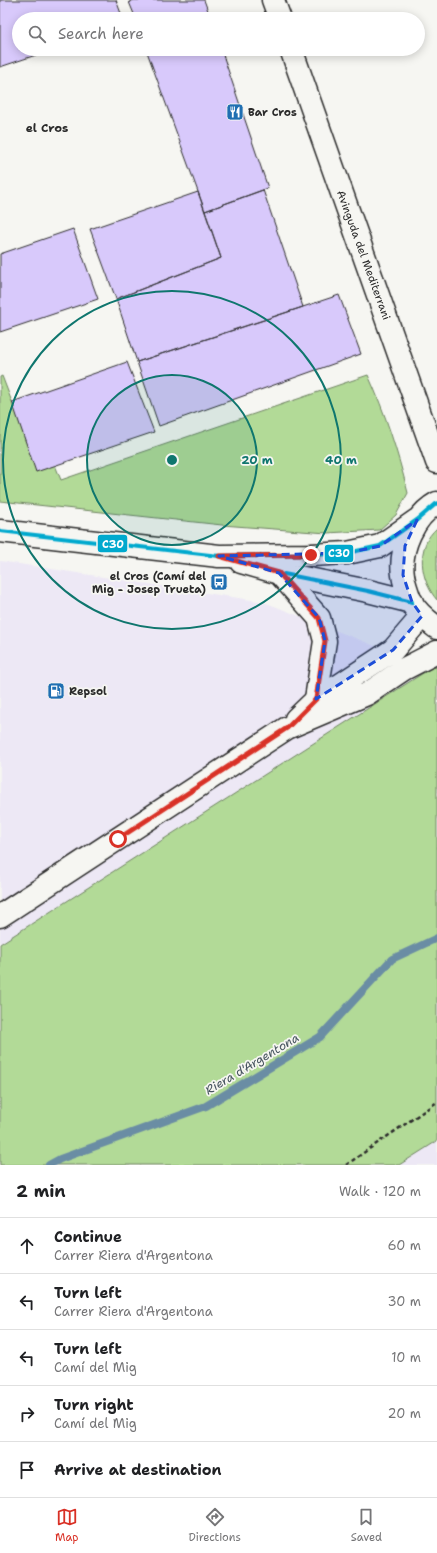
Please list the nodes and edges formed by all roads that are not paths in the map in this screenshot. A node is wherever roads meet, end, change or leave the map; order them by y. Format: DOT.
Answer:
graph roads {
  1 [pos="273,0"];
  2 [pos="277,12"];
  3 [pos="292,56"];
  4 [pos="437,462"];
  5 [pos="437,503"];
  6 [pos="417,520"];
  7 [pos="0,531"];
  8 [pos="219,556"];
  9 [pos="279,573"];
  10 [pos="424,616"];
  11 [pos="437,652"];
  12 [pos="316,699"];
  13 [pos="287,728"];
  14 [pos="0,916"];
  1 -- 2 [label="street"];
  3 -- 4 [label="street, Avinguda del Mediterrani"];
  5 -- 6 [label="street"];
  6 -- 8 [label="street"];
  6 -- 10 [label="street"];
  7 -- 8 [label="street"];
  8 -- 9 [label="street"];
  9 -- 10 [label="street"];
  9 -- 12 [label="street"];
  10 -- 12 [label="street"];
  11 -- 13 [label="street"];
  12 -- 13 [label="street"];
  13 -- 14 [label="street"];
}
